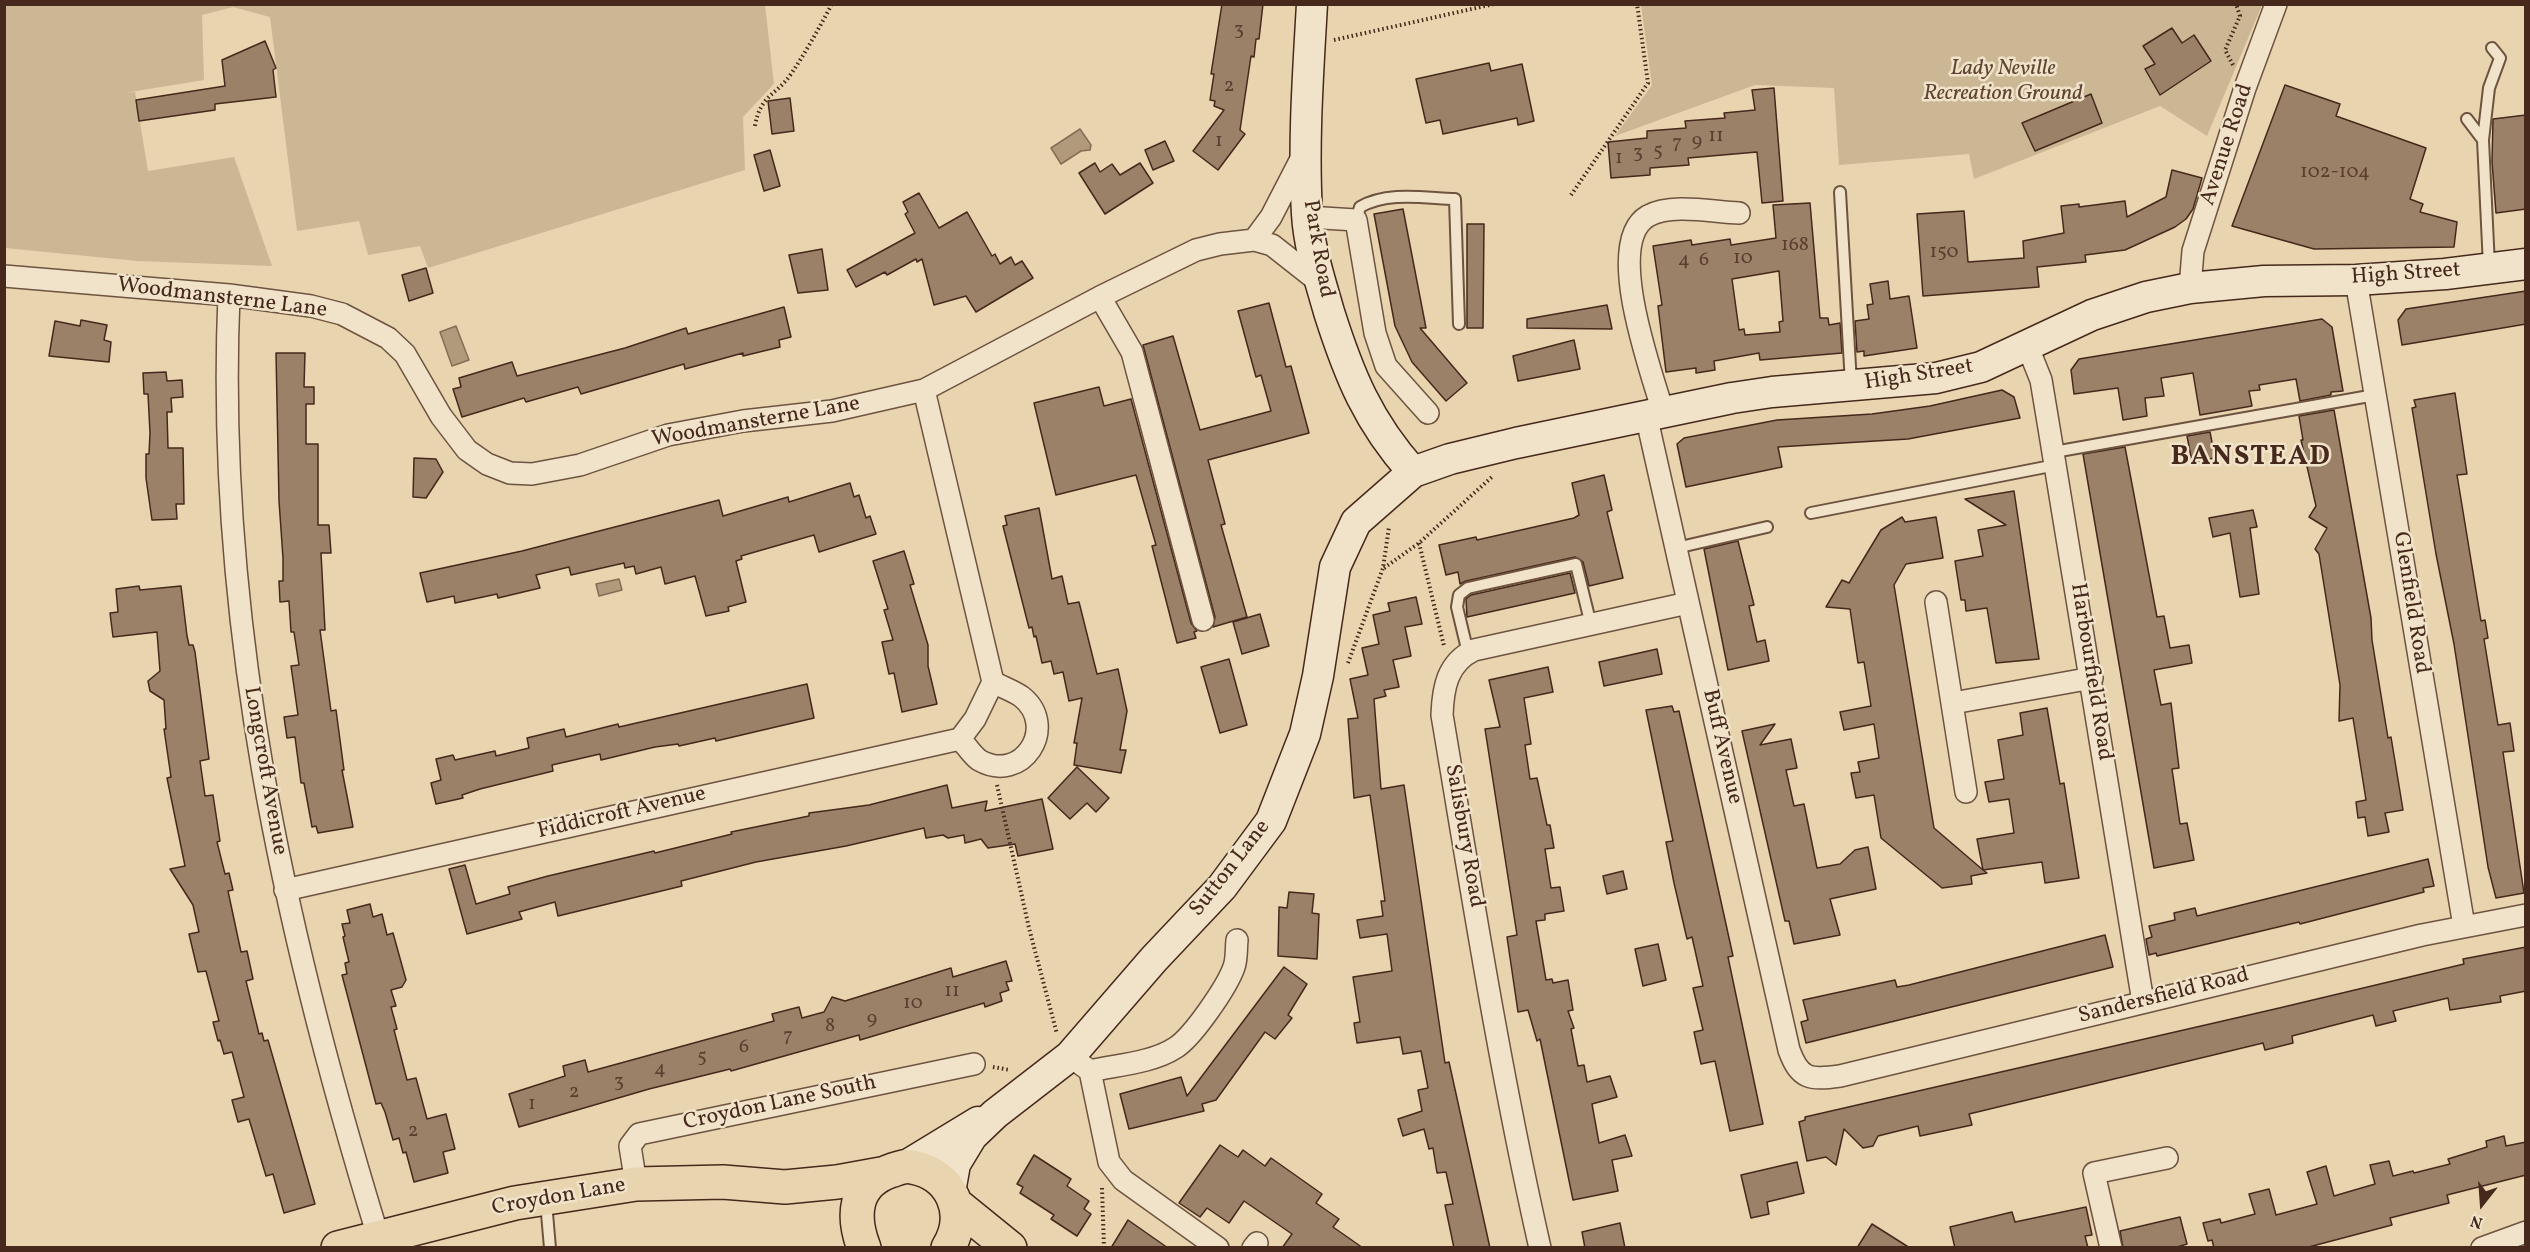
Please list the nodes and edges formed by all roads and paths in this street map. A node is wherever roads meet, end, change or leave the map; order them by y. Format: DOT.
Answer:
graph roads {
  1 [pos="832,4"];
  2 [pos="1312,4"];
  3 [pos="1494,4"];
  4 [pos="1637,4"];
  5 [pos="2236,4"];
  6 [pos="2276,4"];
  7 [pos="1310,45"];
  8 [pos="2492,48"];
  9 [pos="2245,88"];
  10 [pos="2467,119"];
  11 [pos="755,126"];
  12 [pos="2483,140"];
  13 [pos="1305,152"];
  14 [pos="1839,192"];
  15 [pos="1571,195"];
  16 [pos="1739,213"];
  17 [pos="1307,217"];
  18 [pos="1356,220"];
  19 [pos="1254,240"];
  20 [pos="2526,264"];
  21 [pos="2489,269"];
  22 [pos="4,276"];
  23 [pos="2356,280"];
  24 [pos="1319,282"];
  25 [pos="2190,288"];
  26 [pos="229,296"];
  27 [pos="1100,297"];
  28 [pos="1459,324"];
  29 [pos="2027,345"];
  30 [pos="1386,366"];
  31 [pos="1352,381"];
  32 [pos="1851,387"];
  33 [pos="924,390"];
  34 [pos="2375,395"];
  35 [pos="1428,413"];
  36 [pos="1654,414"];
  37 [pos="2055,458"];
  38 [pos="1503,469"];
  39 [pos="1413,472"];
  40 [pos="1811,513"];
  41 [pos="1767,527"];
  42 [pos="1419,543"];
  43 [pos="1676,548"];
  44 [pos="1383,568"];
  45 [pos="1936,602"];
  46 [pos="1688,603"];
  47 [pos="1203,620"];
  48 [pos="1591,626"];
  49 [pos="1468,653"];
  50 [pos="1450,670"];
  51 [pos="2092,678"];
  52 [pos="993,682"];
  53 [pos="1953,703"];
  54 [pos="960,739"];
  55 [pos="997,766"];
  56 [pos="1966,792"];
  57 [pos="285,890"];
  58 [pos="2526,915"];
  59 [pos="2464,926"];
  60 [pos="1237,940"];
  61 [pos="2143,1002"];
  62 [pos="1080,1063"];
  63 [pos="974,1064"];
  64 [pos="1804,1076"];
  65 [pos="995,1114"];
  66 [pos="2167,1158"];
  67 [pos="1109,1162"];
  68 [pos="893,1170"];
  69 [pos="636,1184"];
  70 [pos="785,1187"];
  71 [pos="545,1198"];
  72 [pos="954,1198"];
  73 [pos="2526,1232"];
  74 [pos="378,1236"];
  75 [pos="860,1236"];
  76 [pos="338,1248"];
  77 [pos="550,1248"];
  78 [pos="948,1248"];
  79 [pos="1010,1248"];
  80 [pos="1104,1248"];
  81 [pos="1218,1248"];
  82 [pos="1540,1248"];
  83 [pos="2110,1248"];
  84 [pos="2481,1248"];
  1 -- 11 [label="path"];
  2 -- 7 [label="main road, Park Road"];
  3 -- 7 [label="path"];
  4 -- 15 [label="path"];
  5 -- 9 [label="path"];
  6 -- 9 [label="street, Avenue Road"];
  7 -- 13 [label="main road, Park Road"];
  8 -- 12 [label="lane"];
  9 -- 25 [label="street, Avenue Road"];
  10 -- 12 [label="lane"];
  12 -- 21 [label="lane"];
  13 -- 17 [label="main road, Park Road"];
  13 -- 19 [label="street"];
  14 -- 32 [label="lane"];
  16 -- 36 [label="street, Buff Avenue"];
  17 -- 18 [label="street"];
  17 -- 24 [label="main road, Park Road"];
  18 -- 28 [label="lane"];
  18 -- 30 [label="street"];
  19 -- 24 [label="street, Woodmansterne Lane"];
  19 -- 27 [label="street, Woodmansterne Lane"];
  20 -- 21 [label="main road, High Street"];
  21 -- 23 [label="main road, High Street"];
  22 -- 26 [label="street, Woodmansterne Lane"];
  23 -- 25 [label="main road, High Street"];
  23 -- 34 [label="street, Glenfield Road"];
  24 -- 31 [label="main road, Park Road"];
  25 -- 29 [label="main road, High Street"];
  26 -- 33 [label="street, Woodmansterne Lane"];
  26 -- 57 [label="street, Longcroft Avenue"];
  27 -- 33 [label="street, Woodmansterne Lane"];
  27 -- 47 [label="street"];
  29 -- 32 [label="main road, High Street"];
  29 -- 37 [label="street, Harbourfield Road"];
  30 -- 31 [label="street"];
  30 -- 35 [label="street"];
  31 -- 39 [label="main road, Park Road"];
  32 -- 36 [label="main road, High Street"];
  33 -- 52 [label="street"];
  34 -- 37 [label="lane"];
  34 -- 59 [label="street, Glenfield Road"];
  36 -- 39 [label="main road, High Street"];
  36 -- 43 [label="street, Buff Avenue"];
  37 -- 40 [label="lane"];
  37 -- 51 [label="street, Harbourfield Road"];
  38 -- 42 [label="path"];
  39 -- 62 [label="main road, Sutton Lane"];
  41 -- 43 [label="lane"];
  42 -- 44 [label="path"];
  42 -- 50 [label="path"];
  43 -- 46 [label="street, Buff Avenue"];
  45 -- 53 [label="street"];
  46 -- 48 [label="street"];
  46 -- 64 [label="street, Buff Avenue"];
  48 -- 49 [label="street"];
  48 -- 49 [label="lane"];
  49 -- 50 [label="street"];
  50 -- 82 [label="street, Salisbury Road"];
  51 -- 53 [label="street"];
  51 -- 61 [label="street, Harbourfield Road"];
  52 -- 54 [label="street"];
  52 -- 55 [label="street"];
  53 -- 56 [label="street"];
  54 -- 55 [label="street"];
  54 -- 57 [label="street, Fiddicroft Avenue"];
  55 -- 62 [label="path"];
  57 -- 74 [label="street, Longcroft Avenue"];
  58 -- 59 [label="street, Sandersfield Road"];
  59 -- 61 [label="street, Sandersfield Road"];
  60 -- 62 [label="street"];
  61 -- 64 [label="street, Sandersfield Road"];
  62 -- 65 [label="main road, Sutton Lane"];
  62 -- 67 [label="street"];
  63 -- 69 [label="street, Croydon Lane South"];
  65 -- 68 [label="main road, Sutton Lane"];
  65 -- 72 [label="main road, Sutton Lane"];
  66 -- 83 [label="street"];
  67 -- 80 [label="path"];
  67 -- 81 [label="street"];
  68 -- 70 [label="main road, Croydon Lane"];
  68 -- 72 [label="main road"];
  68 -- 75 [label="main road"];
  69 -- 70 [label="main road, Croydon Lane"];
  69 -- 71 [label="main road, Croydon Lane"];
  70 -- 75 [label="main road, Croydon Lane"];
  71 -- 74 [label="main road, Croydon Lane"];
  71 -- 77 [label="lane"];
  72 -- 78 [label="main road"];
  72 -- 79 [label="main road"];
  73 -- 84 [label="street"];
  74 -- 76 [label="main road, Croydon Lane"];
}
